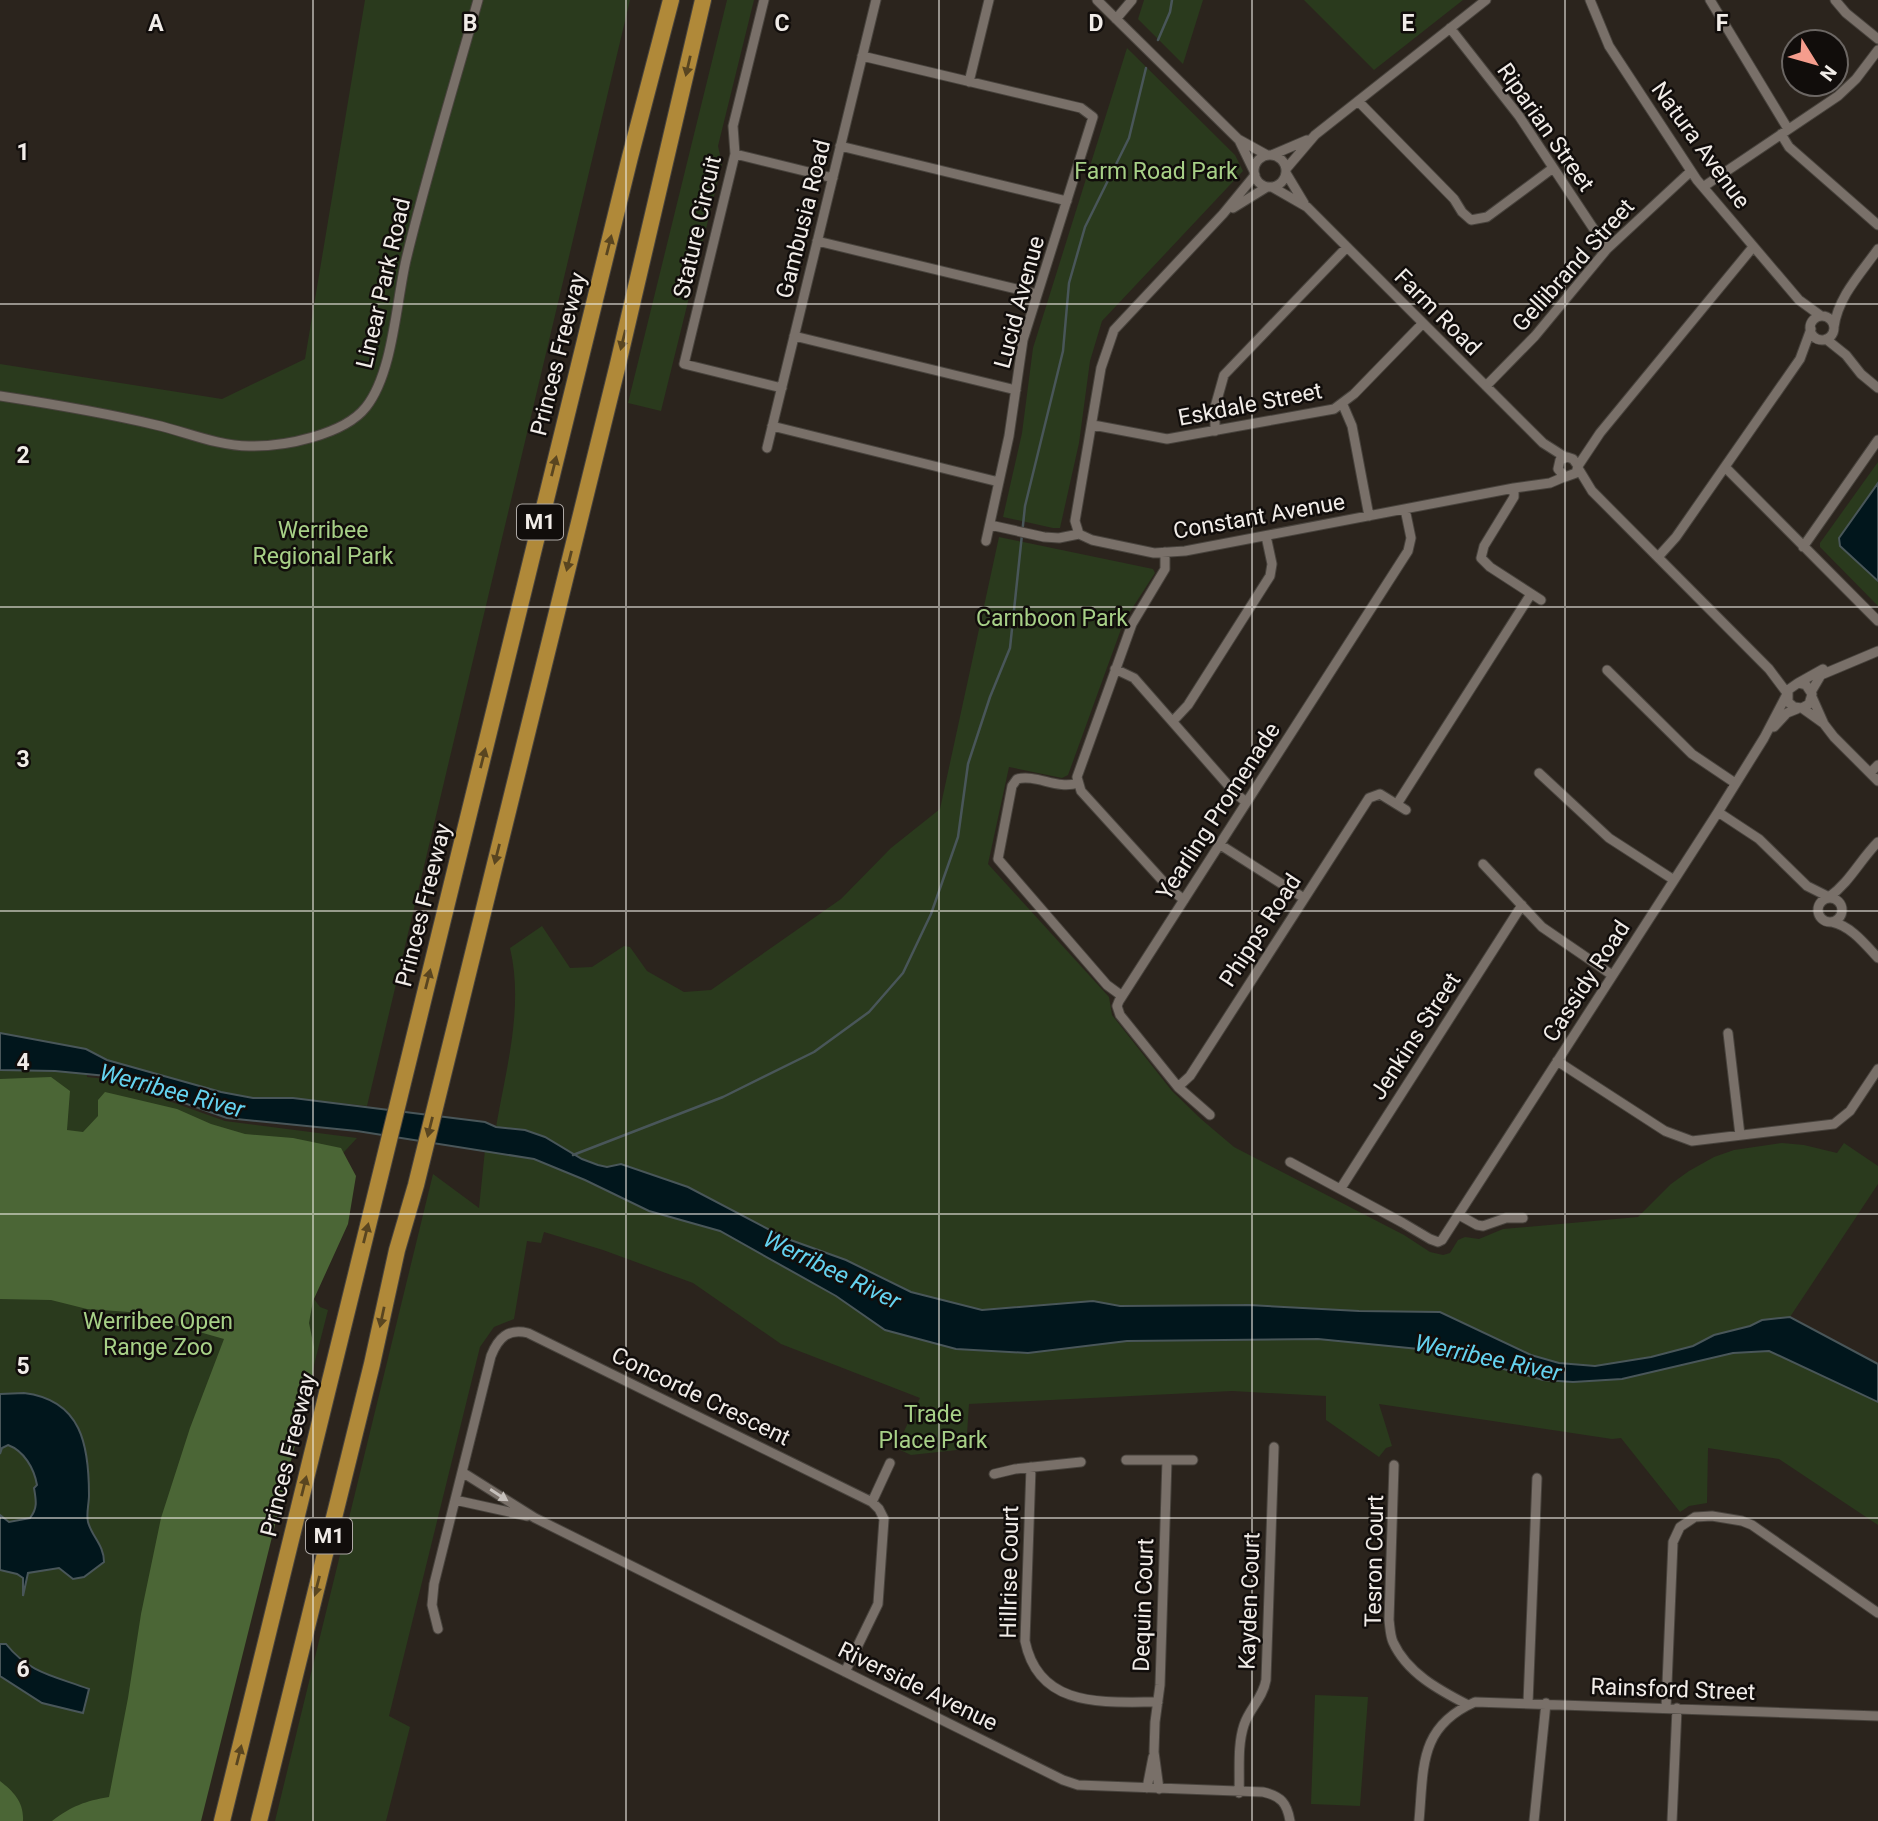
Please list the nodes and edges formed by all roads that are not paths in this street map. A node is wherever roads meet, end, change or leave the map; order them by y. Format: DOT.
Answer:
graph roads {
  1 [pos="478,0"];
  2 [pos="671,0"];
  3 [pos="703,0"];
  4 [pos="764,0"];
  5 [pos="876,0"];
  6 [pos="989,0"];
  7 [pos="1097,0"];
  8 [pos="1132,0"];
  9 [pos="1486,0"];
  10 [pos="1590,0"];
  11 [pos="1710,0"];
  12 [pos="1835,0"];
  13 [pos="1116,19"];
  14 [pos="1450,28"];
  15 [pos="1878,39"];
  16 [pos="1878,50"];
  17 [pos="862,56"];
  18 [pos="969,82"];
  19 [pos="1358,101"];
  20 [pos="1785,132"];
  21 [pos="1315,135"];
  22 [pos="1238,139"];
  23 [pos="840,146"];
  24 [pos="735,154"];
  25 [pos="1269,155"];
  26 [pos="1553,168"];
  27 [pos="1286,171"];
  28 [pos="1690,172"];
  29 [pos="1255,173"];
  30 [pos="833,178"];
  31 [pos="1270,187"];
  32 [pos="1703,187"];
  33 [pos="1067,201"];
  34 [pos="1307,207"];
  35 [pos="1223,214"];
  36 [pos="1878,225"];
  37 [pos="817,241"];
  38 [pos="1347,247"];
  39 [pos="1753,247"];
  40 [pos="1608,249"];
  41 [pos="1878,249"];
  42 [pos="1037,294"];
  43 [pos="1844,296"];
  44 [pos="1799,300"];
  45 [pos="1822,316"];
  46 [pos="1423,323"];
  47 [pos="1811,327"];
  48 [pos="1834,328"];
  49 [pos="794,336"];
  50 [pos="1825,339"];
  51 [pos="1846,355"];
  52 [pos="1800,359"];
  53 [pos="1486,386"];
  54 [pos="782,388"];
  55 [pos="1878,388"];
  56 [pos="1016,390"];
  57 [pos="0,396"];
  58 [pos="1343,405"];
  59 [pos="1093,425"];
  60 [pos="772,426"];
  61 [pos="1215,431"];
  62 [pos="1878,440"];
  63 [pos="1593,442"];
  64 [pos="1543,443"];
  65 [pos="767,448"];
  66 [pos="1566,457"];
  67 [pos="1558,466"];
  68 [pos="1578,467"];
  69 [pos="1725,467"];
  70 [pos="1566,477"];
  71 [pos="999,482"];
  72 [pos="1536,485"];
  73 [pos="1514,488"];
  74 [pos="1592,491"];
  75 [pos="1405,509"];
  76 [pos="1369,516"];
  77 [pos="990,525"];
  78 [pos="1079,534"];
  79 [pos="1266,536"];
  80 [pos="986,541"];
  81 [pos="1803,547"];
  82 [pos="1165,552"];
  83 [pos="1658,557"];
  84 [pos="1531,594"];
  85 [pos="1541,600"];
  86 [pos="1878,621"];
  87 [pos="1878,650"];
  88 [pos="1835,667"];
  89 [pos="1115,669"];
  90 [pos="1769,669"];
  91 [pos="1607,670"];
  92 [pos="1797,683"];
  93 [pos="1787,694"];
  94 [pos="1812,694"];
  95 [pos="1799,708"];
  96 [pos="1172,721"];
  97 [pos="1825,724"];
  98 [pos="1764,738"];
  99 [pos="1878,765"];
  100 [pos="1539,773"];
  101 [pos="1870,773"];
  102 [pos="1878,781"];
  103 [pos="1078,783"];
  104 [pos="1735,783"];
  105 [pos="1246,802"];
  106 [pos="1397,804"];
  107 [pos="1406,810"];
  108 [pos="1717,812"];
  109 [pos="1878,842"];
  110 [pos="1219,845"];
  111 [pos="1483,863"];
  112 [pos="1850,879"];
  113 [pos="1674,880"];
  114 [pos="1807,886"];
  115 [pos="1829,897"];
  116 [pos="1304,898"];
  117 [pos="1184,900"];
  118 [pos="1522,905"];
  119 [pos="1843,908"];
  120 [pos="1818,910"];
  121 [pos="1831,922"];
  122 [pos="1854,933"];
  123 [pos="1878,958"];
  124 [pos="1612,975"];
  125 [pos="1122,996"];
  126 [pos="1728,1032"];
  127 [pos="1557,1061"];
  128 [pos="1878,1069"];
  129 [pos="1178,1087"];
  130 [pos="1210,1115"];
  131 [pos="1741,1135"];
  132 [pos="1290,1162"];
  133 [pos="1341,1188"];
  134 [pos="1459,1215"];
  135 [pos="1523,1219"];
  136 [pos="1274,1447"];
  137 [pos="1126,1460"];
  138 [pos="1167,1460"];
  139 [pos="1193,1460"];
  140 [pos="1081,1462"];
  141 [pos="890,1463"];
  142 [pos="1394,1465"];
  143 [pos="1031,1467"];
  144 [pos="462,1472"];
  145 [pos="994,1474"];
  146 [pos="1537,1478"];
  147 [pos="455,1500"];
  148 [pos="872,1502"];
  149 [pos="535,1518"];
  150 [pos="1878,1613"];
  151 [pos="438,1629"];
  152 [pos="845,1672"];
  153 [pos="1158,1702"];
  154 [pos="1528,1703"];
  155 [pos="1546,1703"];
  156 [pos="1468,1705"];
  157 [pos="1672,1708"];
  158 [pos="1878,1716"];
  159 [pos="1154,1752"];
  160 [pos="1147,1788"];
  161 [pos="1159,1789"];
  162 [pos="1238,1793"];
  163 [pos="222,1821"];
  164 [pos="260,1821"];
  165 [pos="1290,1821"];
  166 [pos="1419,1821"];
  167 [pos="1534,1821"];
  168 [pos="1672,1821"];
  1 -- 57 [label="street, Linear Park Road"];
  163 -- 2 [label="highway, Princes Freeway / M1, one-way"];
  3 -- 164 [label="highway, M1, one-way"];
  4 -- 24 [label="street, Stature Circuit"];
  5 -- 17 [label="street, Gambusia Road"];
  6 -- 18 [label="street"];
  7 -- 13 [label="street"];
  8 -- 13 [label="street"];
  9 -- 14 [label="street"];
  10 -- 28 [label="street, Natura Avenue"];
  11 -- 20 [label="street"];
  12 -- 15 [label="street"];
  13 -- 22 [label="street"];
  14 -- 19 [label="street"];
  14 -- 26 [label="street, Riparian Street"];
  16 -- 20 [label="street"];
  17 -- 18 [label="street"];
  17 -- 23 [label="street, Gambusia Road"];
  18 -- 33 [label="street, Lucid Avenue"];
  19 -- 21 [label="street"];
  19 -- 26 [label="street"];
  20 -- 32 [label="street"];
  20 -- 36 [label="street"];
  21 -- 25 [label="street"];
  21 -- 27 [label="street"];
  22 -- 25 [label="street"];
  22 -- 29 [label="street"];
  23 -- 30 [label="street, Gambusia Road"];
  23 -- 33 [label="street"];
  24 -- 30 [label="street"];
  24 -- 54 [label="street, Stature Circuit"];
  25 -- 27 [label="street"];
  25 -- 29 [label="street"];
  26 -- 40 [label="street, Riparian Street"];
  27 -- 31 [label="street"];
  27 -- 34 [label="street, Farm Road"];
  28 -- 32 [label="street, Natura Avenue"];
  28 -- 40 [label="street, Gellibrand Street"];
  29 -- 31 [label="street"];
  29 -- 35 [label="street"];
  30 -- 37 [label="street, Gambusia Road"];
  31 -- 34 [label="street, Farm Road"];
  31 -- 35 [label="street"];
  32 -- 39 [label="street, Natura Avenue"];
  33 -- 42 [label="street, Lucid Avenue"];
  34 -- 38 [label="street, Farm Road"];
  35 -- 59 [label="street"];
  37 -- 42 [label="street"];
  37 -- 49 [label="street, Gambusia Road"];
  38 -- 46 [label="street, Farm Road"];
  38 -- 61 [label="street"];
  39 -- 44 [label="street, Natura Avenue"];
  39 -- 63 [label="street"];
  40 -- 53 [label="street, Gellibrand Street"];
  41 -- 43 [label="street"];
  42 -- 56 [label="street, Lucid Avenue"];
  43 -- 45 [label="street"];
  43 -- 48 [label="street"];
  44 -- 45 [label="street, Natura Avenue"];
  44 -- 47 [label="street, Natura Avenue"];
  45 -- 47 [label="street"];
  45 -- 48 [label="street"];
  46 -- 53 [label="street, Farm Road"];
  46 -- 58 [label="street, Eskdale Street"];
  47 -- 50 [label="street"];
  47 -- 52 [label="street"];
  48 -- 50 [label="street"];
  48 -- 51 [label="street"];
  49 -- 54 [label="street, Gambusia Road"];
  49 -- 56 [label="street"];
  50 -- 51 [label="street"];
  50 -- 52 [label="street"];
  51 -- 55 [label="street"];
  52 -- 69 [label="street"];
  53 -- 64 [label="street, Farm Road"];
  54 -- 60 [label="street, Gambusia Road"];
  56 -- 71 [label="street, Lucid Avenue"];
  58 -- 61 [label="street, Eskdale Street"];
  58 -- 76 [label="street"];
  59 -- 61 [label="street, Eskdale Street"];
  59 -- 78 [label="street"];
  60 -- 65 [label="street, Gambusia Road"];
  60 -- 71 [label="street"];
  62 -- 81 [label="street"];
  63 -- 66 [label="street"];
  63 -- 68 [label="street"];
  64 -- 66 [label="street, Farm Road"];
  64 -- 67 [label="street, Farm Road"];
  66 -- 67 [label="street"];
  66 -- 68 [label="street"];
  67 -- 70 [label="street"];
  67 -- 72 [label="street"];
  68 -- 70 [label="street"];
  68 -- 74 [label="street"];
  69 -- 81 [label="street"];
  69 -- 83 [label="street"];
  70 -- 72 [label="street, Constant Avenue"];
  70 -- 74 [label="street"];
  71 -- 77 [label="street, Lucid Avenue"];
  72 -- 73 [label="street, Constant Avenue"];
  73 -- 75 [label="street, Constant Avenue"];
  73 -- 84 [label="street"];
  74 -- 83 [label="street"];
  75 -- 76 [label="street, Constant Avenue"];
  75 -- 105 [label="street, Yearling Promenade"];
  76 -- 79 [label="street, Constant Avenue"];
  77 -- 78 [label="street, Constant Avenue"];
  77 -- 80 [label="street, Lucid Avenue"];
  78 -- 82 [label="street, Constant Avenue"];
  79 -- 82 [label="street, Constant Avenue"];
  79 -- 96 [label="street"];
  81 -- 86 [label="street"];
  82 -- 89 [label="street"];
  83 -- 90 [label="street"];
  84 -- 85 [label="street"];
  84 -- 106 [label="street"];
  87 -- 88 [label="street"];
  88 -- 92 [label="street"];
  88 -- 94 [label="street"];
  89 -- 96 [label="street"];
  89 -- 103 [label="street"];
  90 -- 92 [label="street"];
  90 -- 93 [label="street"];
  91 -- 104 [label="street"];
  92 -- 93 [label="street"];
  92 -- 94 [label="street"];
  93 -- 95 [label="street"];
  93 -- 98 [label="street, Cassidy Road"];
  94 -- 95 [label="street"];
  94 -- 97 [label="street"];
  95 -- 97 [label="street"];
  95 -- 98 [label="street, Cassidy Road"];
  96 -- 105 [label="street"];
  97 -- 101 [label="street"];
  98 -- 104 [label="street, Cassidy Road"];
  99 -- 101 [label="street"];
  100 -- 113 [label="street"];
  101 -- 102 [label="street"];
  103 -- 117 [label="street"];
  103 -- 125 [label="street"];
  104 -- 108 [label="street, Cassidy Road"];
  105 -- 110 [label="street, Yearling Promenade"];
  106 -- 107 [label="street"];
  106 -- 116 [label="street, Phipps Road"];
  108 -- 113 [label="street, Cassidy Road"];
  108 -- 114 [label="street"];
  109 -- 112 [label="street"];
  110 -- 116 [label="street"];
  110 -- 117 [label="street, Yearling Promenade"];
  111 -- 118 [label="street"];
  112 -- 115 [label="street"];
  112 -- 119 [label="street"];
  113 -- 124 [label="street, Cassidy Road"];
  114 -- 115 [label="street"];
  114 -- 120 [label="street"];
  115 -- 119 [label="street"];
  115 -- 120 [label="street"];
  116 -- 129 [label="street, Phipps Road"];
  117 -- 125 [label="street, Yearling Promenade"];
  118 -- 124 [label="street"];
  118 -- 133 [label="street, Jenkins Street"];
  119 -- 121 [label="street"];
  119 -- 122 [label="street"];
  120 -- 121 [label="street"];
  121 -- 122 [label="street"];
  122 -- 123 [label="street"];
  124 -- 127 [label="street, Cassidy Road"];
  125 -- 129 [label="street"];
  126 -- 131 [label="street"];
  127 -- 131 [label="street"];
  127 -- 134 [label="street, Cassidy Road"];
  128 -- 131 [label="street"];
  129 -- 130 [label="street"];
  132 -- 133 [label="street"];
  133 -- 134 [label="street, Cassidy Road"];
  134 -- 135 [label="street"];
  136 -- 162 [label="street, Kayden Court"];
  137 -- 138 [label="street"];
  138 -- 139 [label="street"];
  138 -- 153 [label="street, Dequin Court"];
  140 -- 143 [label="street, Hillrise Court"];
  141 -- 148 [label="street"];
  142 -- 156 [label="street, Tesron Court"];
  143 -- 145 [label="street, Hillrise Court"];
  143 -- 153 [label="street, Hillrise Court"];
  144 -- 147 [label="street, Concorde Crescent"];
  144 -- 148 [label="street, Concorde Crescent"];
  144 -- 149 [label="street, Riverside Avenue, one-way"];
  146 -- 154 [label="street"];
  147 -- 149 [label="street, Riverside Avenue"];
  147 -- 151 [label="street, Concorde Crescent"];
  148 -- 152 [label="street"];
  149 -- 152 [label="street, Riverside Avenue"];
  150 -- 157 [label="street"];
  152 -- 160 [label="street, Riverside Avenue"];
  153 -- 159 [label="street, Dequin Court"];
  154 -- 155 [label="street, Rainsford Street"];
  154 -- 156 [label="street, Rainsford Street"];
  155 -- 157 [label="street, Rainsford Street"];
  155 -- 167 [label="street"];
  156 -- 166 [label="street"];
  157 -- 158 [label="street, Rainsford Street"];
  157 -- 168 [label="street"];
  159 -- 160 [label="street, Dequin Court"];
  159 -- 161 [label="street, Dequin Court"];
  160 -- 161 [label="street, Riverside Avenue"];
  161 -- 162 [label="street, Riverside Avenue"];
  162 -- 165 [label="street, Riverside Avenue"];
}
